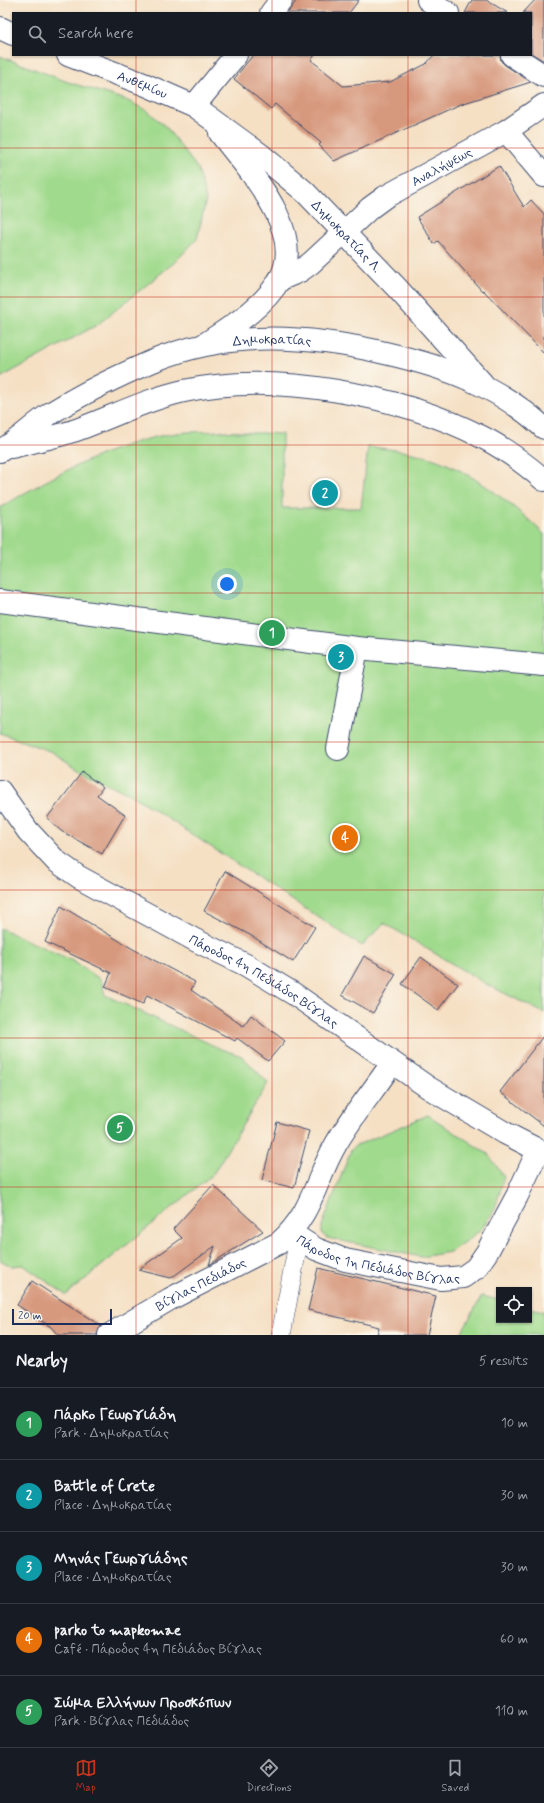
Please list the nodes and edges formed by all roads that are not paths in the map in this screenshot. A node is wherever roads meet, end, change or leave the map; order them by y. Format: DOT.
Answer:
graph roads {
  1 [pos="281,0"];
  2 [pos="428,0"];
  3 [pos="272,12"];
  4 [pos="446,12"];
  5 [pos="0,28"];
  6 [pos="12,34"];
  7 [pos="71,56"];
  8 [pos="235,56"];
  9 [pos="514,56"];
  10 [pos="544,76"];
  11 [pos="544,105"];
  12 [pos="200,111"];
  13 [pos="506,131"];
  14 [pos="544,176"];
  15 [pos="344,232"];
  16 [pos="279,280"];
  17 [pos="205,344"];
  18 [pos="483,384"];
  19 [pos="544,428"];
  20 [pos="3,450"];
  21 [pos="544,480"];
  22 [pos="0,601"];
  23 [pos="358,648"];
  24 [pos="544,665"];
  25 [pos="338,749"];
  26 [pos="0,791"];
  27 [pos="392,1064"];
  28 [pos="541,1152"];
  29 [pos="295,1235"];
  30 [pos="109,1335"];
  31 [pos="281,1335"];
  1 -- 3 [label="street"];
  2 -- 4 [label="street"];
  5 -- 6 [label="street"];
  7 -- 12 [label="street, Ανθεμίου"];
  8 -- 12 [label="street"];
  9 -- 10 [label="street"];
  11 -- 13 [label="street, Αναλήψεως"];
  12 -- 15 [label="street, Δημοκρατίας Λ."];
  12 -- 16 [label="street"];
  13 -- 14 [label="street"];
  13 -- 15 [label="street, Αναλήψεως"];
  15 -- 16 [label="street, Αναλήψεως"];
  15 -- 18 [label="street, Δημοκρατίας Λ."];
  16 -- 17 [label="street"];
  17 -- 18 [label="street, Δημοκρατίας"];
  17 -- 20 [label="street, Δημοκρατίας"];
  18 -- 19 [label="street, Δημοκρατίας"];
  20 -- 21 [label="street, Δημοκρατίας"];
  22 -- 23 [label="street"];
  23 -- 24 [label="street"];
  23 -- 25 [label="street"];
  26 -- 27 [label="street, Πάροδος 4η Πεδιάδος Βίγλας"];
  27 -- 28 [label="street, Πάροδος 4η Πεδιάδος Βίγλας"];
  27 -- 29 [label="street, Βίγλας Πεδιάδος"];
  28 -- 29 [label="street, Πάροδος 1η Πεδιάδος Βίγλας"];
  29 -- 30 [label="street, Βίγλας Πεδιάδος"];
  29 -- 31 [label="lane"];
}
